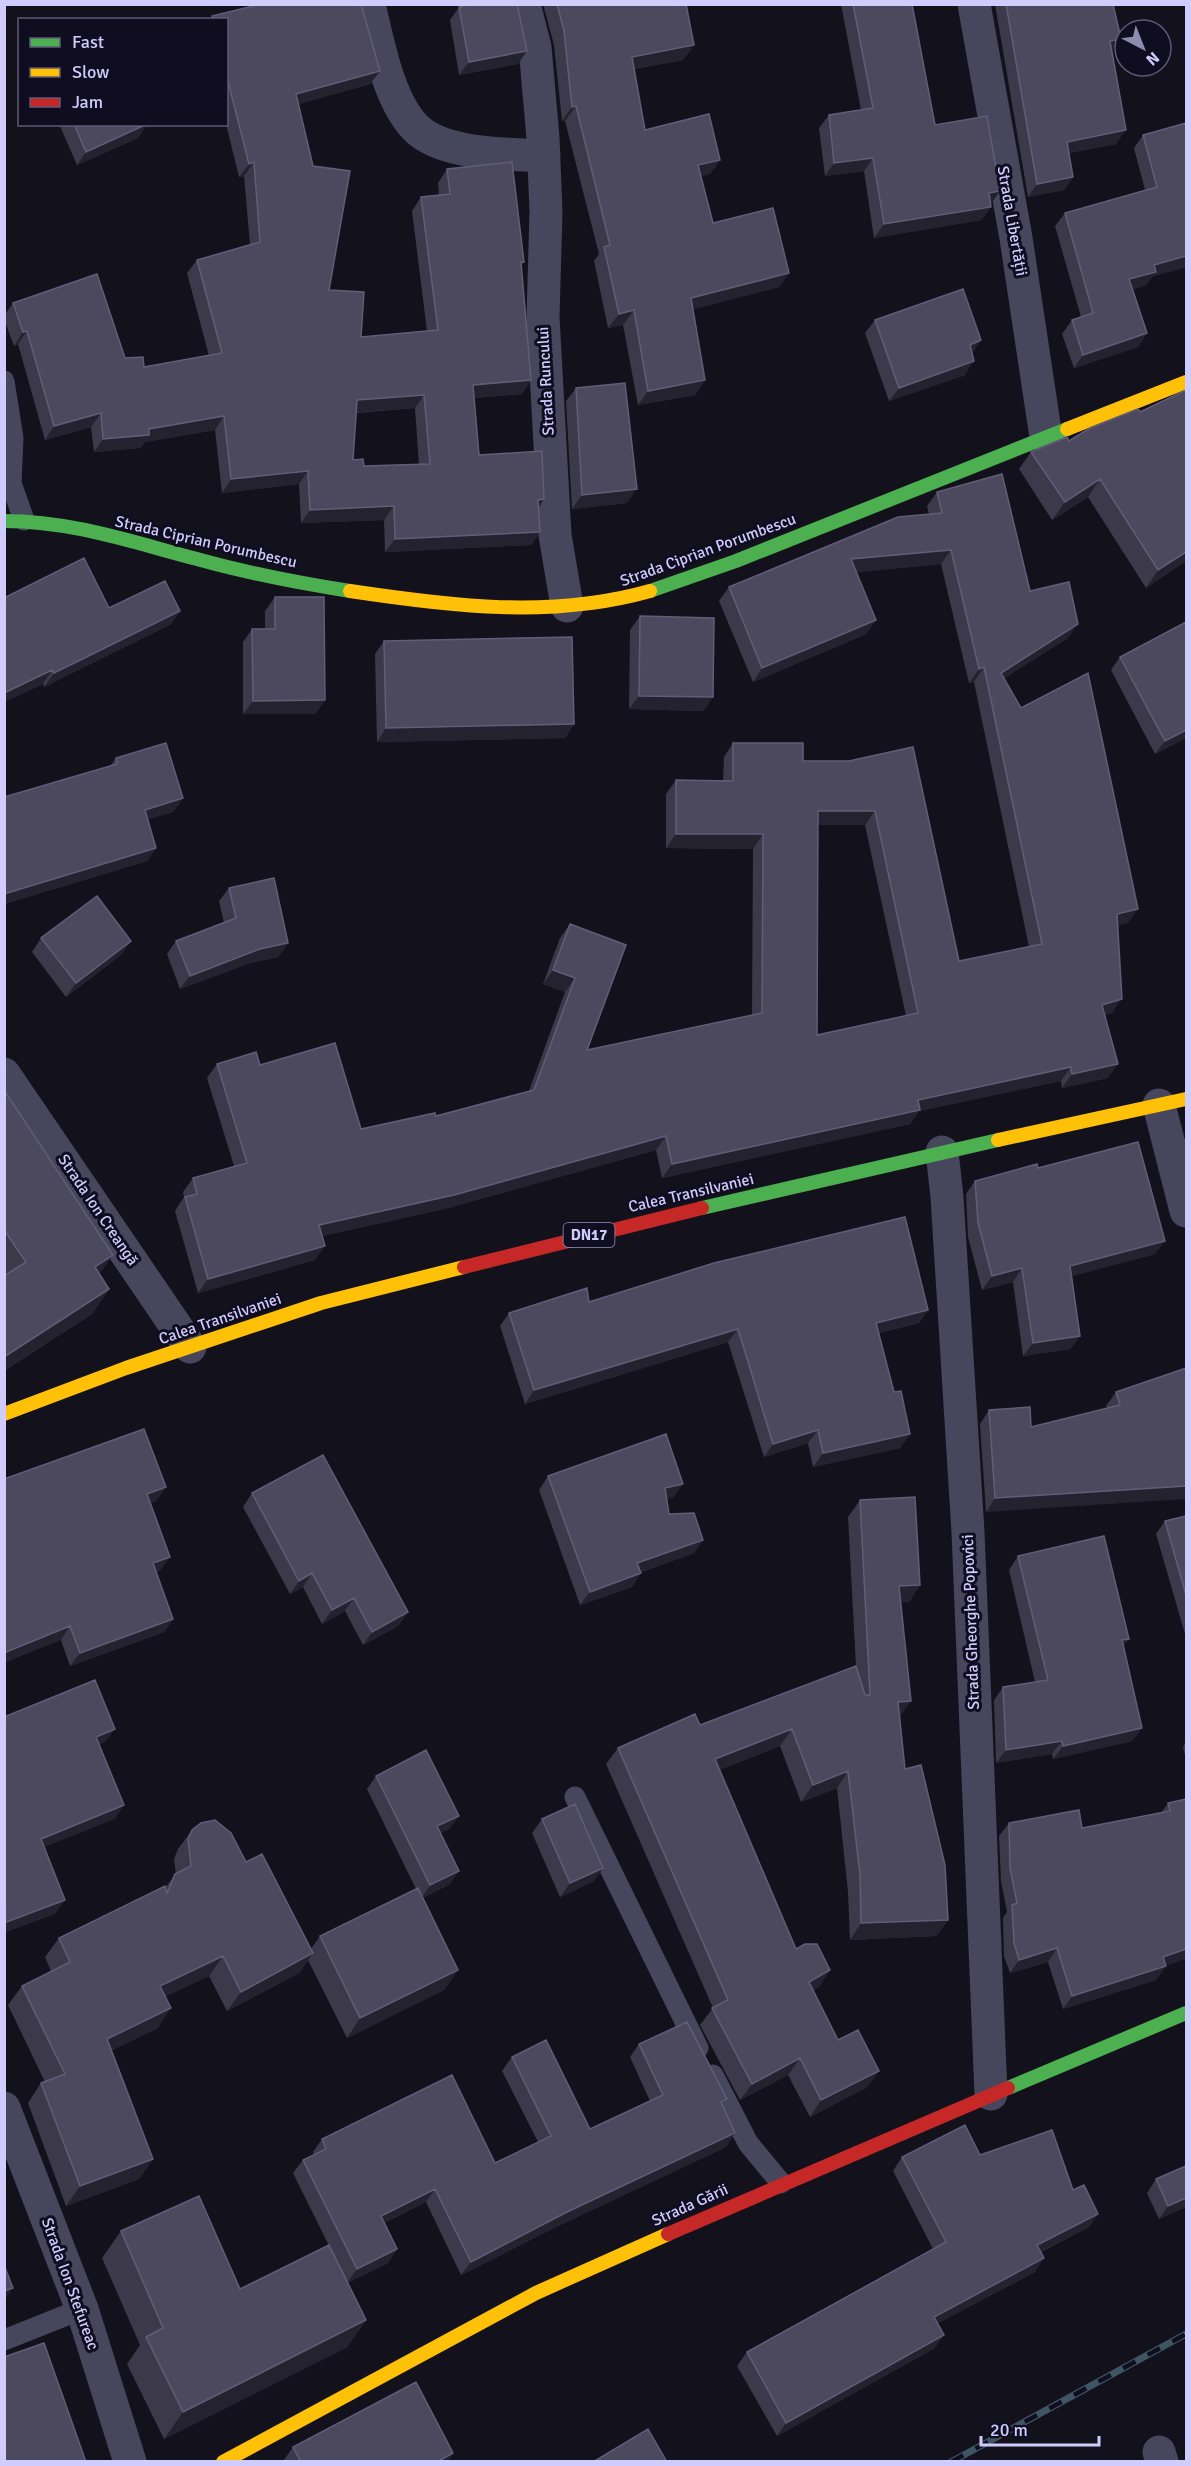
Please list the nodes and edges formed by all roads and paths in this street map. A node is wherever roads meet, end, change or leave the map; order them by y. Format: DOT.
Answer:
graph roads {
  1 [pos="369,4"];
  2 [pos="524,4"];
  3 [pos="974,4"];
  4 [pos="544,156"];
  5 [pos="4,381"];
  6 [pos="1186,382"];
  7 [pos="1046,437"];
  8 [pos="14,521"];
  9 [pos="567,606"];
  10 [pos="4,1074"];
  11 [pos="1173,1102"];
  12 [pos="942,1152"];
  13 [pos="1186,1211"];
  14 [pos="190,1347"];
  15 [pos="4,1414"];
  16 [pos="575,1797"];
  17 [pos="1186,2013"];
  18 [pos="991,2094"];
  19 [pos="4,2108"];
  20 [pos="781,2183"];
  21 [pos="82,2309"];
  22 [pos="4,2340"];
  23 [pos="130,2462"];
  24 [pos="224,2462"];
  1 -- 4 [label="street"];
  2 -- 4 [label="street, Strada Runcului"];
  3 -- 7 [label="street, Strada Libertății"];
  4 -- 9 [label="street, Strada Runcului"];
  5 -- 8 [label="lane"];
  6 -- 7 [label="main road, Strada Ciprian Porumbescu"];
  7 -- 9 [label="main road, Strada Ciprian Porumbescu"];
  8 -- 9 [label="main road, Strada Ciprian Porumbescu"];
  10 -- 14 [label="street, Strada Ion Creangă"];
  11 -- 12 [label="main road, Calea Transilvaniei / DN17"];
  11 -- 13 [label="street"];
  12 -- 14 [label="main road, Calea Transilvaniei / DN17"];
  12 -- 18 [label="street, Strada Gheorghe Popovici"];
  14 -- 15 [label="main road, Calea Transilvaniei / DN17"];
  16 -- 20 [label="lane"];
  17 -- 18 [label="main road, Strada Gării"];
  18 -- 20 [label="main road, Strada Gării"];
  19 -- 21 [label="street, Strada Ion Stefureac"];
  20 -- 24 [label="main road, Strada Gării"];
  21 -- 22 [label="lane"];
  21 -- 23 [label="street, Strada Ion Stefureac"];
}
